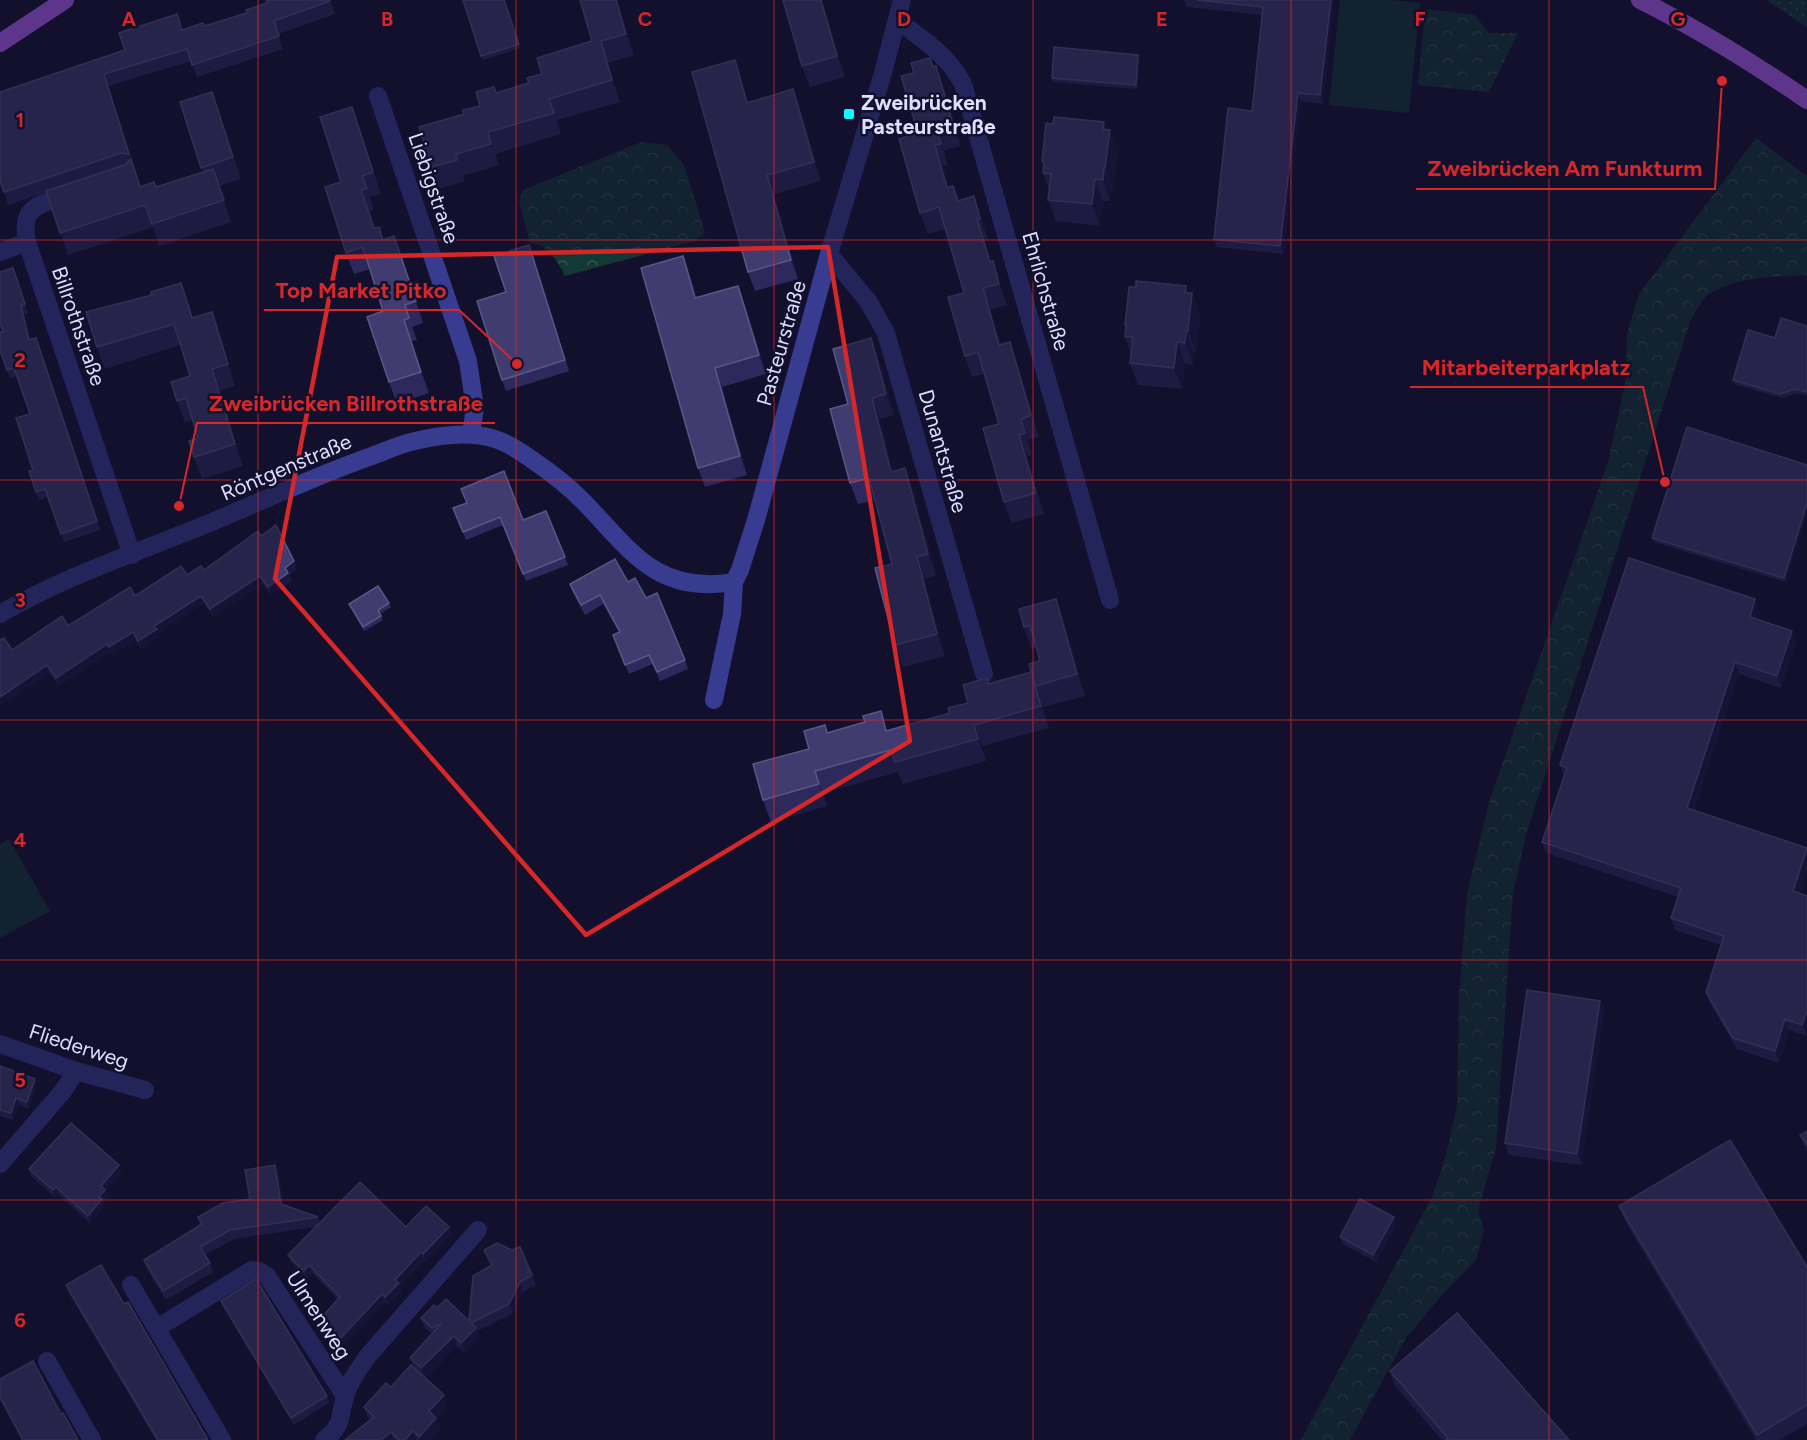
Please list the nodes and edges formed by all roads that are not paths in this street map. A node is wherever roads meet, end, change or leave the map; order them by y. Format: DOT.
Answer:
graph roads {
  1 [pos="65,0"];
  2 [pos="902,0"];
  3 [pos="1640,0"];
  4 [pos="897,20"];
  5 [pos="0,43"];
  6 [pos="378,96"];
  7 [pos="1807,100"];
  8 [pos="94,188"];
  9 [pos="27,242"];
  10 [pos="0,252"];
  11 [pos="829,254"];
  12 [pos="471,434"];
  13 [pos="132,555"];
  14 [pos="734,582"];
  15 [pos="1110,600"];
  16 [pos="0,614"];
  17 [pos="984,674"];
  18 [pos="714,700"];
  19 [pos="0,1044"];
  20 [pos="76,1071"];
  21 [pos="145,1090"];
  22 [pos="0,1164"];
  23 [pos="478,1230"];
  24 [pos="131,1285"];
  25 [pos="157,1328"];
  26 [pos="47,1361"];
  27 [pos="345,1396"];
  28 [pos="92,1440"];
  29 [pos="222,1440"];
  30 [pos="324,1440"];
  1 -- 5 [label="main road"];
  2 -- 4 [label="street, Pasteurstraße"];
  3 -- 7 [label="main road"];
  4 -- 11 [label="street, Pasteurstraße"];
  4 -- 15 [label="street, Ehrlichstraße"];
  6 -- 12 [label="street, Liebigstraße"];
  8 -- 9 [label="street, Billrothstraße"];
  9 -- 10 [label="street"];
  9 -- 13 [label="street, Billrothstraße"];
  11 -- 14 [label="street, Pasteurstraße"];
  11 -- 17 [label="street, Dunantstraße"];
  12 -- 13 [label="street, Röntgenstraße"];
  12 -- 14 [label="street, Röntgenstraße"];
  13 -- 16 [label="street, Röntgenstraße"];
  14 -- 18 [label="street, Pasteurstraße"];
  19 -- 20 [label="street, Fliederweg"];
  20 -- 21 [label="street, Fliederweg"];
  20 -- 22 [label="street"];
  23 -- 27 [label="street, Ulmenweg"];
  24 -- 25 [label="street"];
  25 -- 27 [label="street, Ulmenweg"];
  25 -- 29 [label="street"];
  26 -- 28 [label="street"];
  27 -- 30 [label="street, Ulmenweg"];
}
